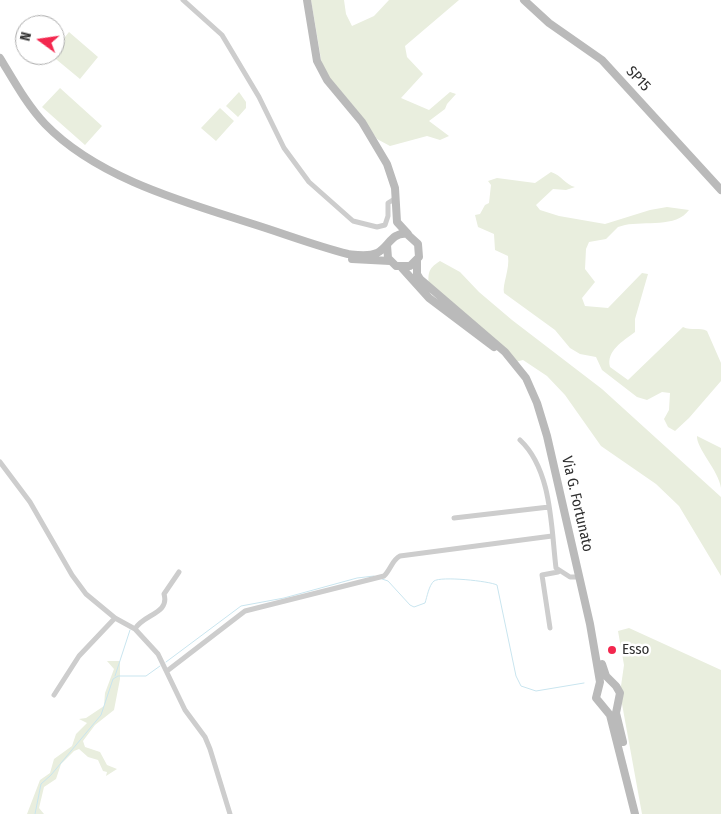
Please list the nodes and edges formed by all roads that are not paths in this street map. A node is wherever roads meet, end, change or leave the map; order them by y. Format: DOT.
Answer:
graph roads {
  1 [pos="183,0"];
  2 [pos="307,0"];
  3 [pos="524,0"];
  4 [pos="0,58"];
  5 [pos="721,190"];
  6 [pos="396,201"];
  7 [pos="410,235"];
  8 [pos="389,241"];
  9 [pos="335,251"];
  10 [pos="417,260"];
  11 [pos="390,261"];
  12 [pos="402,268"];
  13 [pos="532,392"];
  14 [pos="520,440"];
  15 [pos="0,462"];
  16 [pos="549,506"];
  17 [pos="454,518"];
  18 [pos="552,536"];
  19 [pos="179,572"];
  20 [pos="558,572"];
  21 [pos="580,577"];
  22 [pos="115,618"];
  23 [pos="590,624"];
  24 [pos="550,628"];
  25 [pos="135,629"];
  26 [pos="167,671"];
  27 [pos="613,684"];
  28 [pos="598,687"];
  29 [pos="54,695"];
  30 [pos="618,701"];
  31 [pos="604,707"];
  32 [pos="632,795"];
  33 [pos="230,814"];
  34 [pos="635,814"];
  1 -- 6 [label="street"];
  2 -- 6 [label="main road"];
  3 -- 5 [label="main road, SP15"];
  4 -- 9 [label="main road"];
  6 -- 7 [label="main road"];
  6 -- 8 [label="main road"];
  7 -- 8 [label="main road"];
  7 -- 10 [label="main road"];
  8 -- 9 [label="main road"];
  8 -- 11 [label="main road"];
  9 -- 11 [label="main road"];
  10 -- 12 [label="main road"];
  10 -- 13 [label="main road, Via G. Fortunato"];
  11 -- 12 [label="main road"];
  12 -- 13 [label="main road, Via G. Fortunato"];
  13 -- 21 [label="main road, Via G. Fortunato"];
  14 -- 16 [label="street"];
  15 -- 22 [label="street"];
  16 -- 17 [label="street"];
  16 -- 18 [label="street"];
  18 -- 20 [label="street"];
  18 -- 26 [label="street"];
  19 -- 25 [label="street"];
  20 -- 21 [label="street"];
  20 -- 24 [label="street"];
  21 -- 23 [label="main road, Via G. Fortunato"];
  22 -- 25 [label="street"];
  22 -- 29 [label="street"];
  23 -- 27 [label="main road"];
  23 -- 28 [label="main road"];
  25 -- 26 [label="street"];
  26 -- 33 [label="street"];
  27 -- 28 [label="main road"];
  27 -- 30 [label="main road"];
  28 -- 31 [label="main road"];
  30 -- 31 [label="main road"];
  30 -- 32 [label="main road"];
  31 -- 32 [label="main road"];
  32 -- 34 [label="main road"];
}
